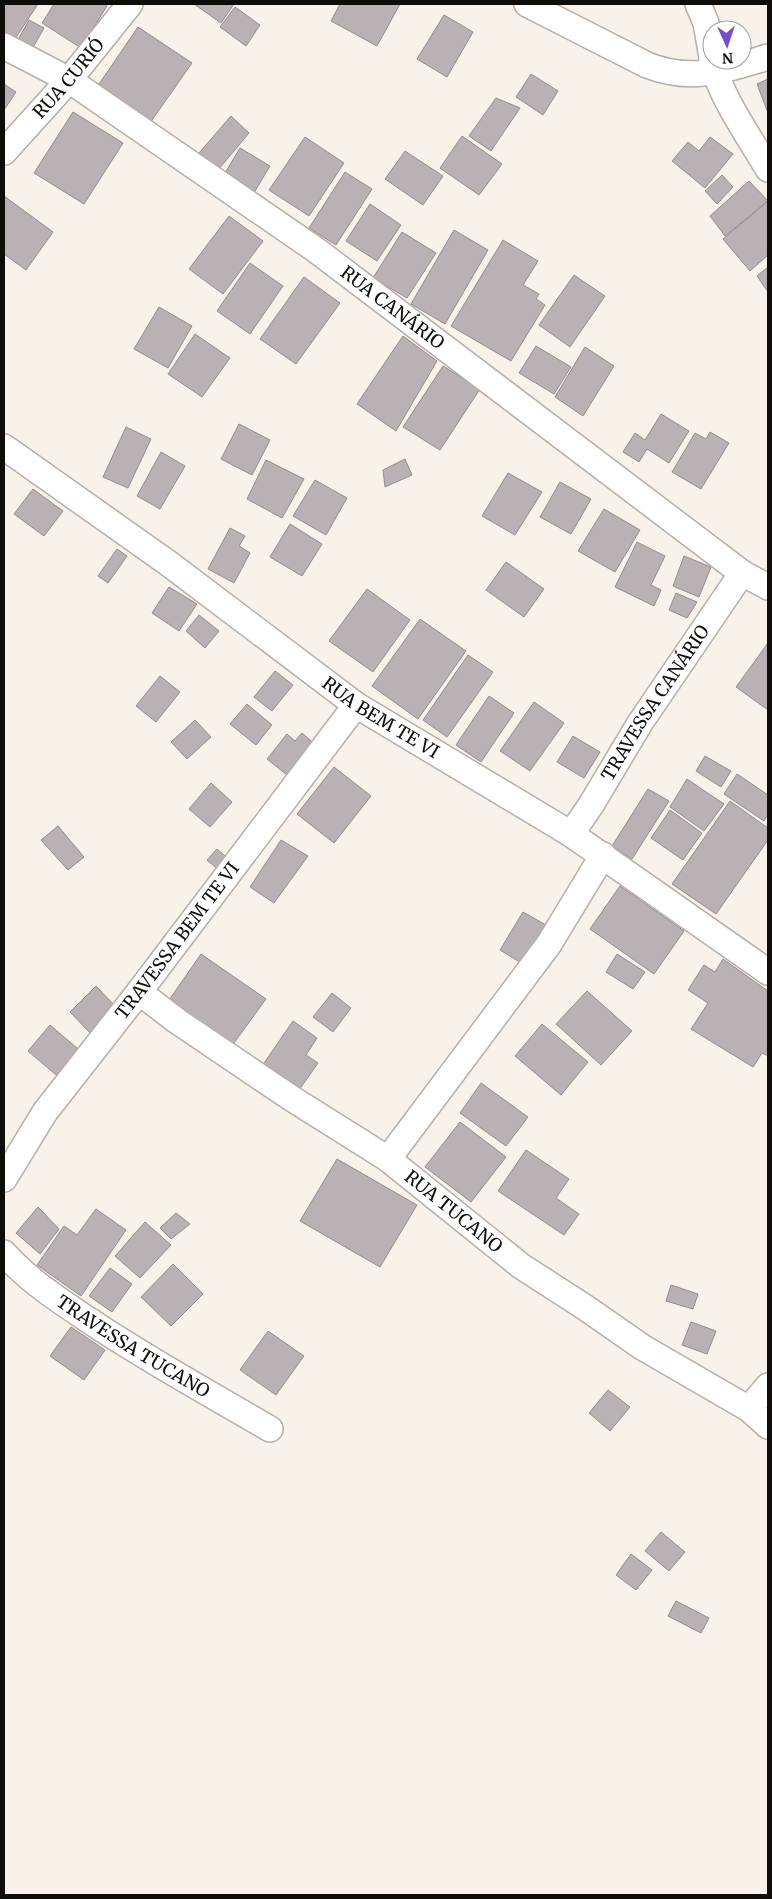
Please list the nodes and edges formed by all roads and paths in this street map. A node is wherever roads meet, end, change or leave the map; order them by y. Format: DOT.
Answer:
graph roads {
  1 [pos="130,4"];
  2 [pos="527,4"];
  3 [pos="698,4"];
  4 [pos="705,20"];
  5 [pos="4,46"];
  6 [pos="768,57"];
  7 [pos="752,59"];
  8 [pos="702,67"];
  9 [pos="716,70"];
  10 [pos="69,80"];
  11 [pos="4,152"];
  12 [pos="768,169"];
  13 [pos="4,447"];
  14 [pos="742,573"];
  15 [pos="768,587"];
  16 [pos="356,705"];
  17 [pos="571,834"];
  18 [pos="603,855"];
  19 [pos="768,972"];
  20 [pos="139,992"];
  21 [pos="388,1159"];
  22 [pos="4,1179"];
  23 [pos="4,1253"];
  24 [pos="768,1386"];
  25 [pos="749,1410"];
  26 [pos="768,1426"];
  27 [pos="270,1429"];
  1 -- 10 [label="street, RUA CURIÓ"];
  2 -- 8 [label="street"];
  3 -- 4 [label="street"];
  5 -- 10 [label="street, RUA CANÁRIO"];
  6 -- 7 [label="street"];
  9 -- 12 [label="street"];
  10 -- 11 [label="street, RUA CURIÓ"];
  10 -- 14 [label="street, RUA CANÁRIO"];
  13 -- 16 [label="street, RUA BEM TE VI"];
  14 -- 15 [label="street, RUA CANÁRIO"];
  14 -- 17 [label="street, TRAVESSA CANÁRIO"];
  16 -- 17 [label="street, RUA BEM TE VI"];
  16 -- 20 [label="street, TRAVESSA BEM TE VI"];
  17 -- 18 [label="street, RUA BEM TE VI"];
  18 -- 19 [label="street, RUA BEM TE VI"];
  18 -- 21 [label="street"];
  20 -- 21 [label="street, RUA TUCANO"];
  20 -- 22 [label="street, TRAVESSA BEM TE VI"];
  21 -- 25 [label="street, RUA TUCANO"];
  23 -- 27 [label="street, TRAVESSA TUCANO"];
  24 -- 25 [label="street"];
  25 -- 26 [label="street, RUA TUCANO"];
}
